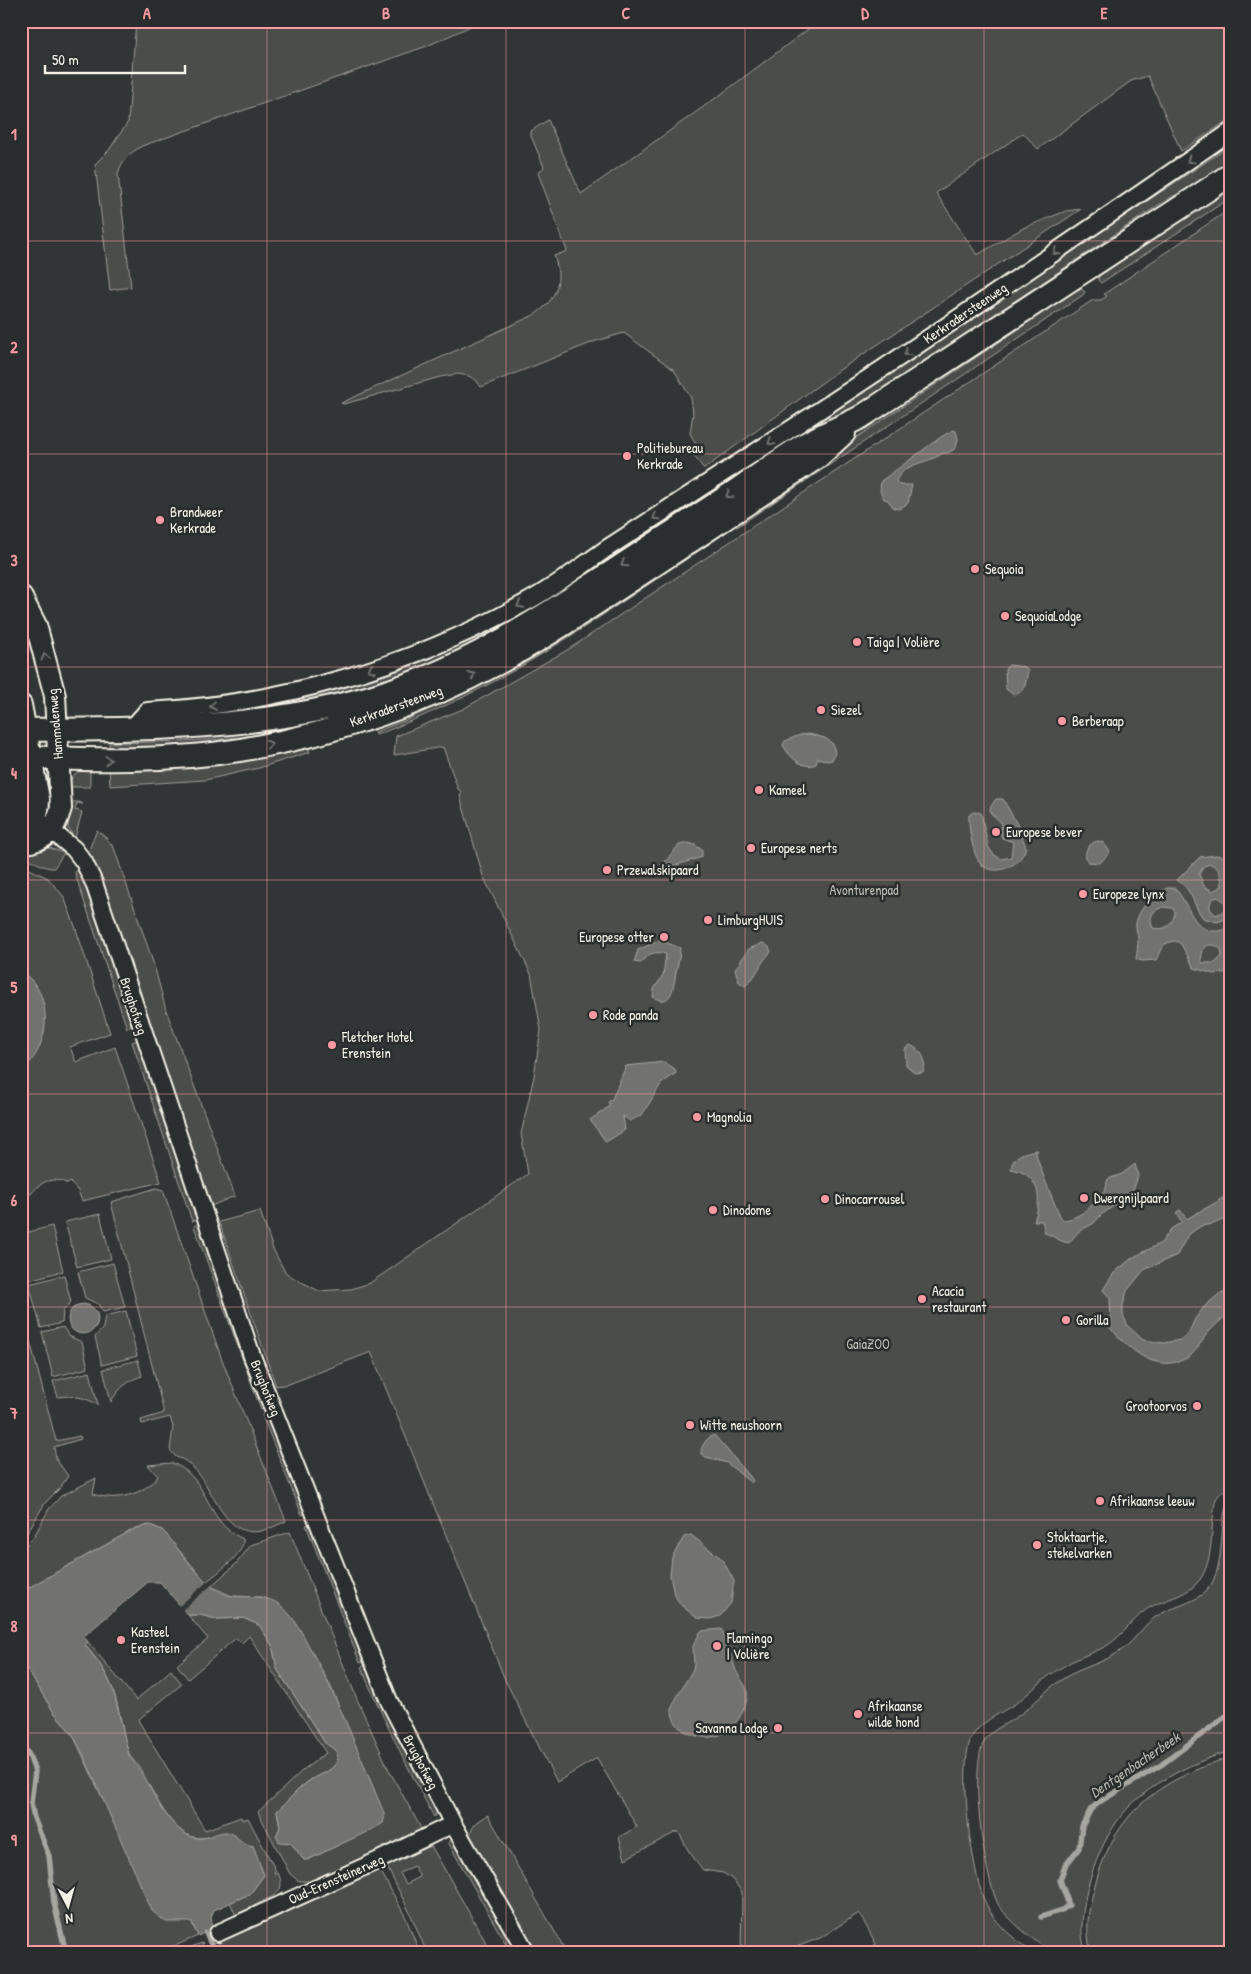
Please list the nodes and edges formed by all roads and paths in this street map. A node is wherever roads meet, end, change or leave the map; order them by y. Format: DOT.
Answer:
graph roads {
  1 [pos="1230,132"];
  2 [pos="1230,175"];
  3 [pos="708,507"];
  4 [pos="21,596"];
  5 [pos="21,706"];
  6 [pos="24,730"];
  7 [pos="58,730"];
  8 [pos="27,757"];
  9 [pos="59,759"];
  10 [pos="28,822"];
  11 [pos="52,830"];
  12 [pos="21,844"];
  13 [pos="453,1824"];
  14 [pos="218,1933"];
  15 [pos="527,1953"];
  1 -- 3 [label="street, Kerkradersteenweg, one-way"];
  2 -- 3 [label="main road, Kerkradersteenweg"];
  3 -- 7 [label="main road, Kerkradersteenweg, one-way"];
  9 -- 3 [label="main road, Kerkradersteenweg, one-way"];
  7 -- 4 [label="street, Hammolenweg, one-way"];
  5 -- 6 [label="street, Hammolenweg"];
  6 -- 7 [label="main road, Kerkradersteenweg"];
  6 -- 8 [label="street, Hammolenweg"];
  7 -- 9 [label="street, Hammolenweg"];
  8 -- 9 [label="main road, Kerkradersteenweg"];
  8 -- 10 [label="street, Hammolenweg"];
  9 -- 11 [label="street, Hammolenweg"];
  10 -- 11 [label="street, Brughofweg"];
  11 -- 12 [label="street"];
  11 -- 13 [label="street, Brughofweg"];
  13 -- 14 [label="street, Oud-Erensteinerweg"];
  13 -- 15 [label="street, Brughofweg"];
}
